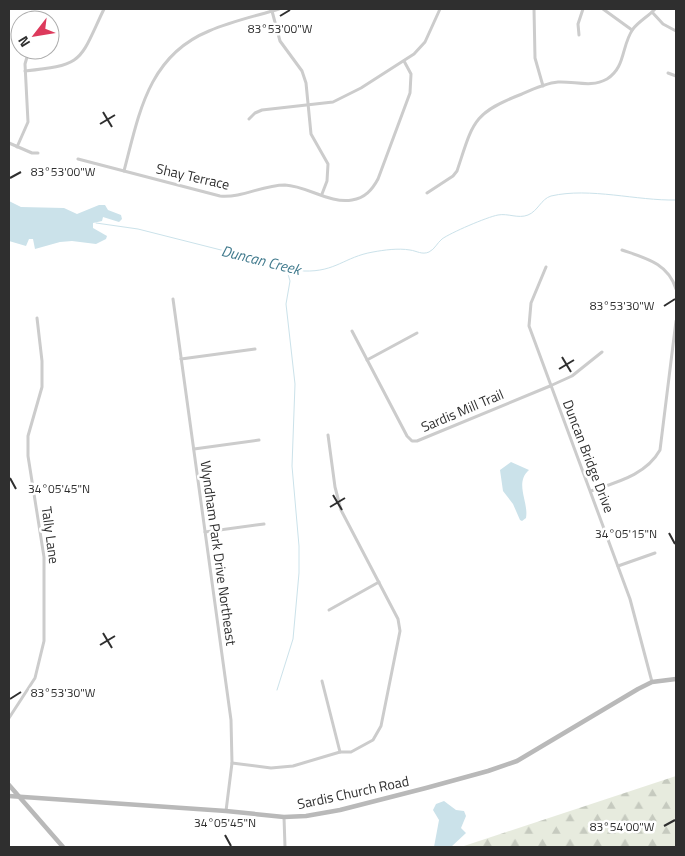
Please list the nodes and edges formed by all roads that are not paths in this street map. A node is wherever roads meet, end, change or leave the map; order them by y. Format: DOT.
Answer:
graph roads {
  1 [pos="104,9"];
  2 [pos="279,9"];
  3 [pos="440,9"];
  4 [pos="534,9"];
  5 [pos="583,9"];
  6 [pos="603,9"];
  7 [pos="654,10"];
  8 [pos="272,11"];
  9 [pos="632,30"];
  10 [pos="676,30"];
  11 [pos="579,35"];
  12 [pos="27,60"];
  13 [pos="404,62"];
  14 [pos="25,71"];
  15 [pos="668,73"];
  16 [pos="676,76"];
  17 [pos="543,86"];
  18 [pos="309,106"];
  19 [pos="249,119"];
  20 [pos="9,143"];
  21 [pos="17,147"];
  22 [pos="38,153"];
  23 [pos="78,159"];
  24 [pos="124,171"];
  25 [pos="427,193"];
  26 [pos="322,194"];
  27 [pos="622,250"];
  28 [pos="546,266"];
  29 [pos="676,289"];
  30 [pos="173,299"];
  31 [pos="37,318"];
  32 [pos="676,321"];
  33 [pos="352,332"];
  34 [pos="418,333"];
  35 [pos="255,349"];
  36 [pos="602,352"];
  37 [pos="181,359"];
  38 [pos="367,360"];
  39 [pos="550,386"];
  40 [pos="328,435"];
  41 [pos="258,440"];
  42 [pos="194,449"];
  43 [pos="591,492"];
  44 [pos="264,524"];
  45 [pos="204,532"];
  46 [pos="655,553"];
  47 [pos="618,566"];
  48 [pos="379,582"];
  49 [pos="329,610"];
  50 [pos="676,679"];
  51 [pos="322,681"];
  52 [pos="652,682"];
  53 [pos="9,718"];
  54 [pos="340,752"];
  55 [pos="232,763"];
  56 [pos="9,785"];
  57 [pos="9,796"];
  58 [pos="19,797"];
  59 [pos="226,811"];
  60 [pos="284,817"];
  61 [pos="63,847"];
  62 [pos="285,847"];
  1 -- 14 [label="street"];
  2 -- 8 [label="street"];
  3 -- 13 [label="street"];
  4 -- 17 [label="street"];
  5 -- 11 [label="street"];
  6 -- 9 [label="street"];
  7 -- 9 [label="street"];
  7 -- 10 [label="street"];
  8 -- 18 [label="street"];
  8 -- 24 [label="street"];
  9 -- 17 [label="street"];
  12 -- 14 [label="street"];
  13 -- 18 [label="street"];
  13 -- 26 [label="street, Shay Terrace"];
  14 -- 21 [label="street"];
  15 -- 16 [label="street"];
  17 -- 25 [label="street"];
  18 -- 19 [label="street"];
  18 -- 26 [label="street"];
  20 -- 21 [label="street"];
  21 -- 22 [label="street"];
  23 -- 24 [label="street, Shay Terrace"];
  24 -- 26 [label="street, Shay Terrace"];
  27 -- 29 [label="street"];
  28 -- 39 [label="street, Duncan Bridge Drive"];
  30 -- 37 [label="street, Wyndham Park Drive Northeast"];
  31 -- 53 [label="street, Tally Lane"];
  32 -- 43 [label="street"];
  33 -- 38 [label="street, Sardis Mill Trail"];
  34 -- 38 [label="street"];
  35 -- 37 [label="street"];
  36 -- 39 [label="street, Sardis Mill Trail"];
  37 -- 42 [label="street, Wyndham Park Drive Northeast"];
  38 -- 39 [label="street, Sardis Mill Trail"];
  39 -- 43 [label="street, Duncan Bridge Drive"];
  40 -- 48 [label="street"];
  41 -- 42 [label="street"];
  42 -- 45 [label="street, Wyndham Park Drive Northeast"];
  43 -- 47 [label="street, Duncan Bridge Drive"];
  44 -- 45 [label="street"];
  45 -- 55 [label="street, Wyndham Park Drive Northeast"];
  46 -- 47 [label="street"];
  47 -- 52 [label="street, Duncan Bridge Drive"];
  48 -- 49 [label="street"];
  48 -- 54 [label="street"];
  50 -- 52 [label="street, Sardis Church Road"];
  51 -- 54 [label="street"];
  52 -- 60 [label="street, Sardis Church Road"];
  54 -- 55 [label="street"];
  55 -- 59 [label="street, Wyndham Park Drive Northeast"];
  56 -- 58 [label="street"];
  57 -- 58 [label="street, Sardis Church Road"];
  58 -- 59 [label="street, Sardis Church Road"];
  58 -- 61 [label="street"];
  59 -- 60 [label="street, Sardis Church Road"];
  60 -- 62 [label="street"];
}
